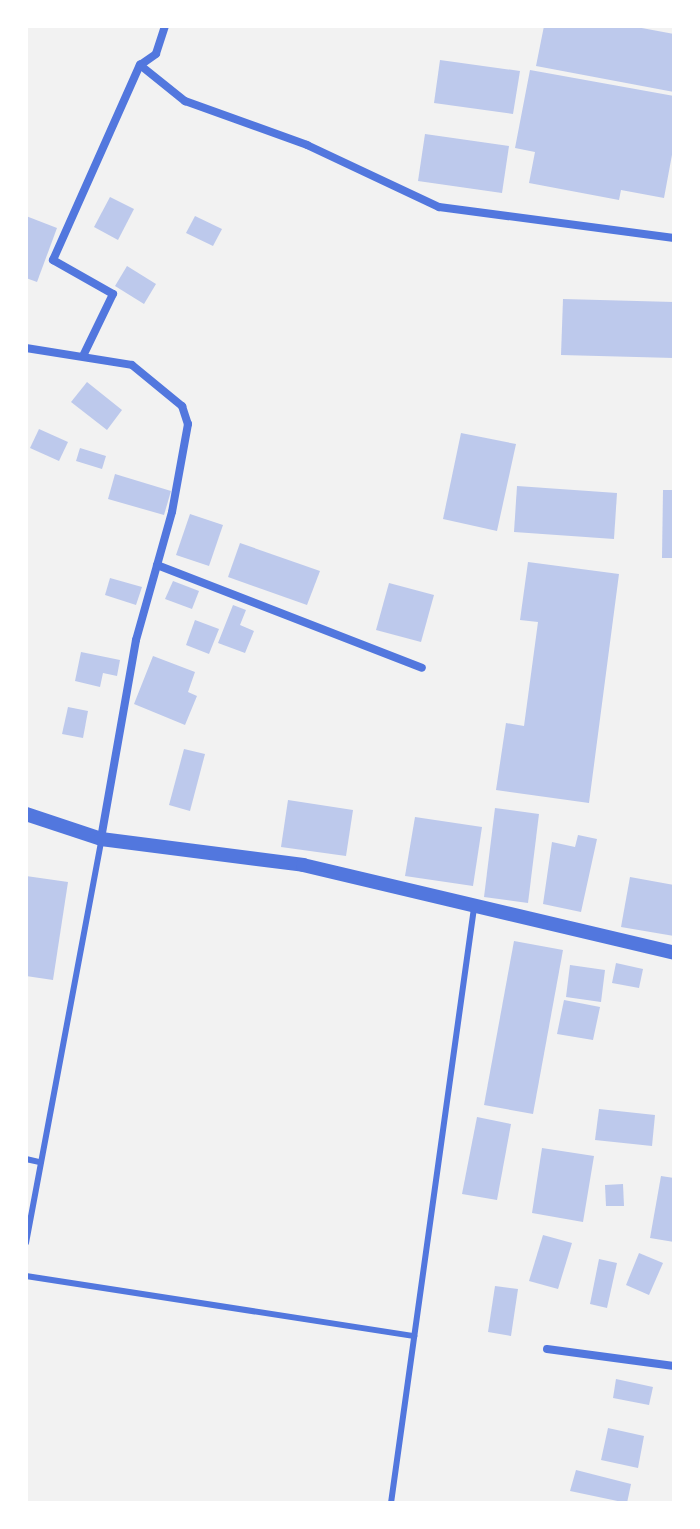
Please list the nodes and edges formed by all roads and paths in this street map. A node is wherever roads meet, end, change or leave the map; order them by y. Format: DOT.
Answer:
graph roads {
  1 [pos="165,26"];
  2 [pos="140,65"];
  3 [pos="674,238"];
  4 [pos="26,348"];
  5 [pos="83,356"];
  6 [pos="157,565"];
  7 [pos="422,668"];
  8 [pos="26,814"];
  9 [pos="101,839"];
  10 [pos="474,908"];
  11 [pos="674,953"];
  12 [pos="26,1159"];
  13 [pos="39,1162"];
  14 [pos="26,1243"];
  15 [pos="26,1276"];
  16 [pos="414,1336"];
  17 [pos="547,1349"];
  18 [pos="674,1366"];
  19 [pos="391,1503"];
  1 -- 2 [label="street"];
  2 -- 3 [label="street"];
  2 -- 5 [label="street"];
  4 -- 5 [label="street"];
  5 -- 6 [label="street"];
  6 -- 7 [label="street"];
  6 -- 9 [label="street"];
  8 -- 9 [label="street"];
  9 -- 10 [label="street"];
  9 -- 13 [label="lane"];
  10 -- 11 [label="street"];
  10 -- 16 [label="lane"];
  12 -- 13 [label="lane"];
  13 -- 14 [label="lane"];
  15 -- 16 [label="lane"];
  16 -- 19 [label="lane"];
  17 -- 18 [label="street"];
}
